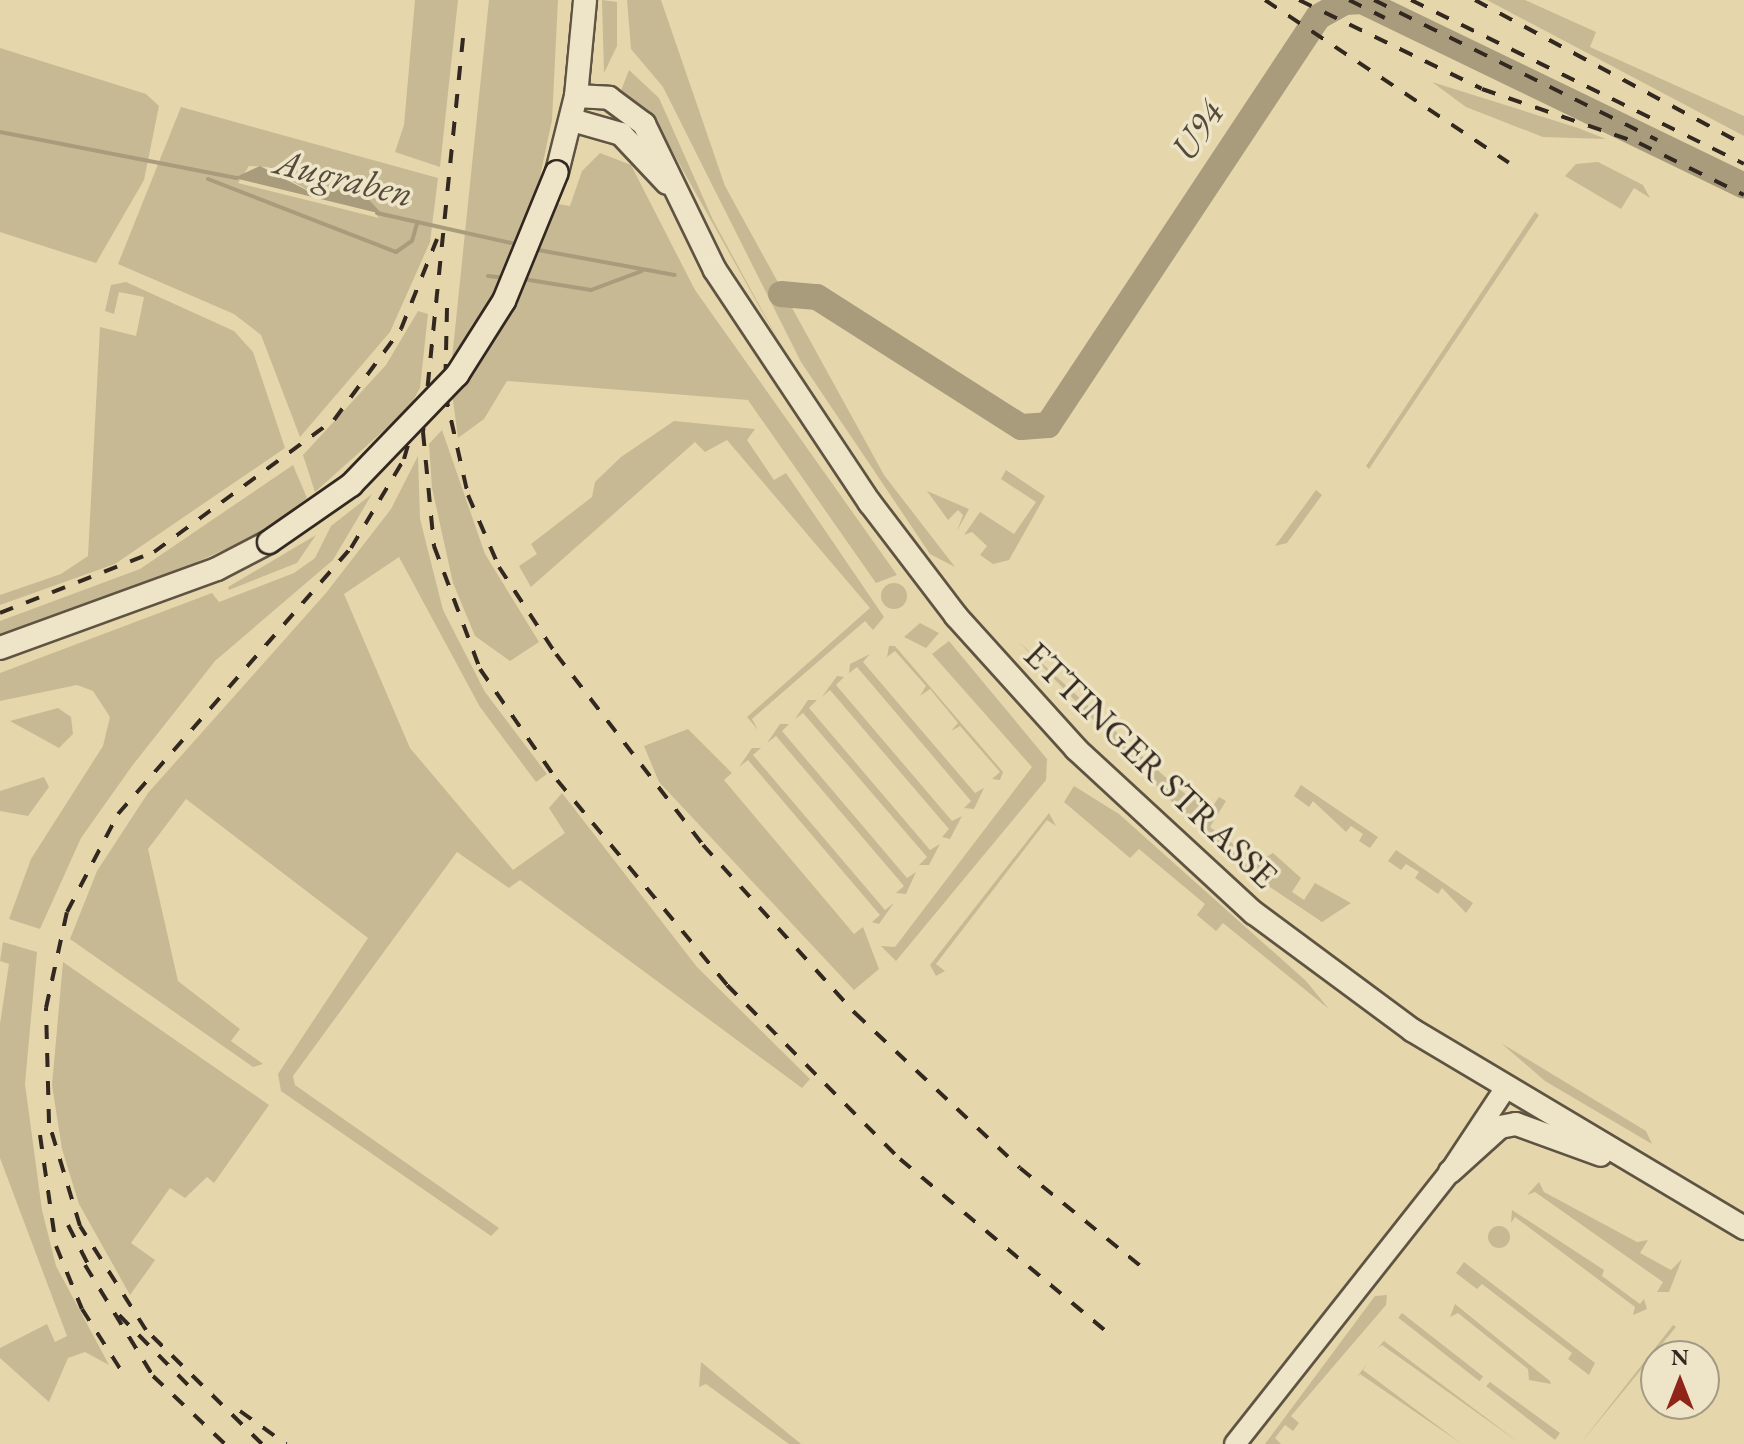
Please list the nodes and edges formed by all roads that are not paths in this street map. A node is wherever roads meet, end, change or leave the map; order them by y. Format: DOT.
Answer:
graph roads {
  1 [pos="585,0"];
  2 [pos="576,96"];
  3 [pos="572,120"];
  4 [pos="672,187"];
  5 [pos="0,648"];
  6 [pos="1505,1089"];
  7 [pos="1630,1160"];
  8 [pos="1450,1172"];
  9 [pos="1744,1228"];
  10 [pos="1235,1444"];
  1 -- 2 [label="main road"];
  2 -- 3 [label="main road"];
  2 -- 4 [label="main road, ETTINGER STRASSE"];
  3 -- 4 [label="main road, ETTINGER STRASSE"];
  3 -- 5 [label="main road, bridge"];
  4 -- 6 [label="main road, ETTINGER STRASSE"];
  6 -- 7 [label="main road, ETTINGER STRASSE"];
  6 -- 8 [label="street"];
  7 -- 8 [label="main road"];
  7 -- 9 [label="main road, ETTINGER STRASSE"];
  8 -- 10 [label="street"];
}
